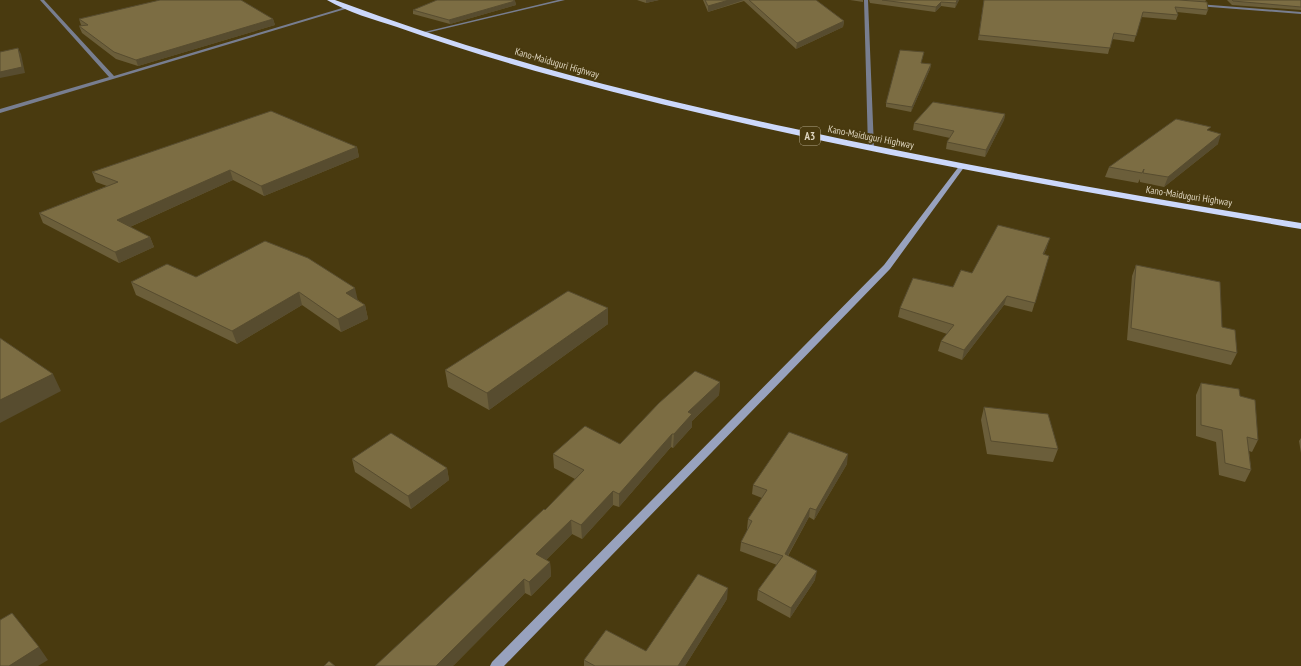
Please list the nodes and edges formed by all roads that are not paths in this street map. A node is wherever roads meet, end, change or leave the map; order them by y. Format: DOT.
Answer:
graph roads {
  1 [pos="42,0"];
  2 [pos="330,0"];
  3 [pos="563,0"];
  4 [pos="866,0"];
  5 [pos="1192,4"];
  6 [pos="350,7"];
  7 [pos="1301,13"];
  8 [pos="422,33"];
  9 [pos="113,78"];
  10 [pos="0,111"];
  11 [pos="870,148"];
  12 [pos="962,166"];
  13 [pos="1301,226"];
  14 [pos="496,666"];
  1 -- 9 [label="street"];
  2 -- 6 [label="highway, Kano-Maiduguri Highway / A3"];
  3 -- 8 [label="street"];
  4 -- 11 [label="street"];
  5 -- 7 [label="street"];
  6 -- 8 [label="highway, Kano-Maiduguri Highway / A3"];
  6 -- 9 [label="street"];
  8 -- 11 [label="highway, Kano-Maiduguri Highway / A3"];
  9 -- 10 [label="street"];
  11 -- 12 [label="highway, Kano-Maiduguri Highway / A3"];
  12 -- 13 [label="highway, Kano-Maiduguri Highway / A3"];
  12 -- 14 [label="street"];
}
